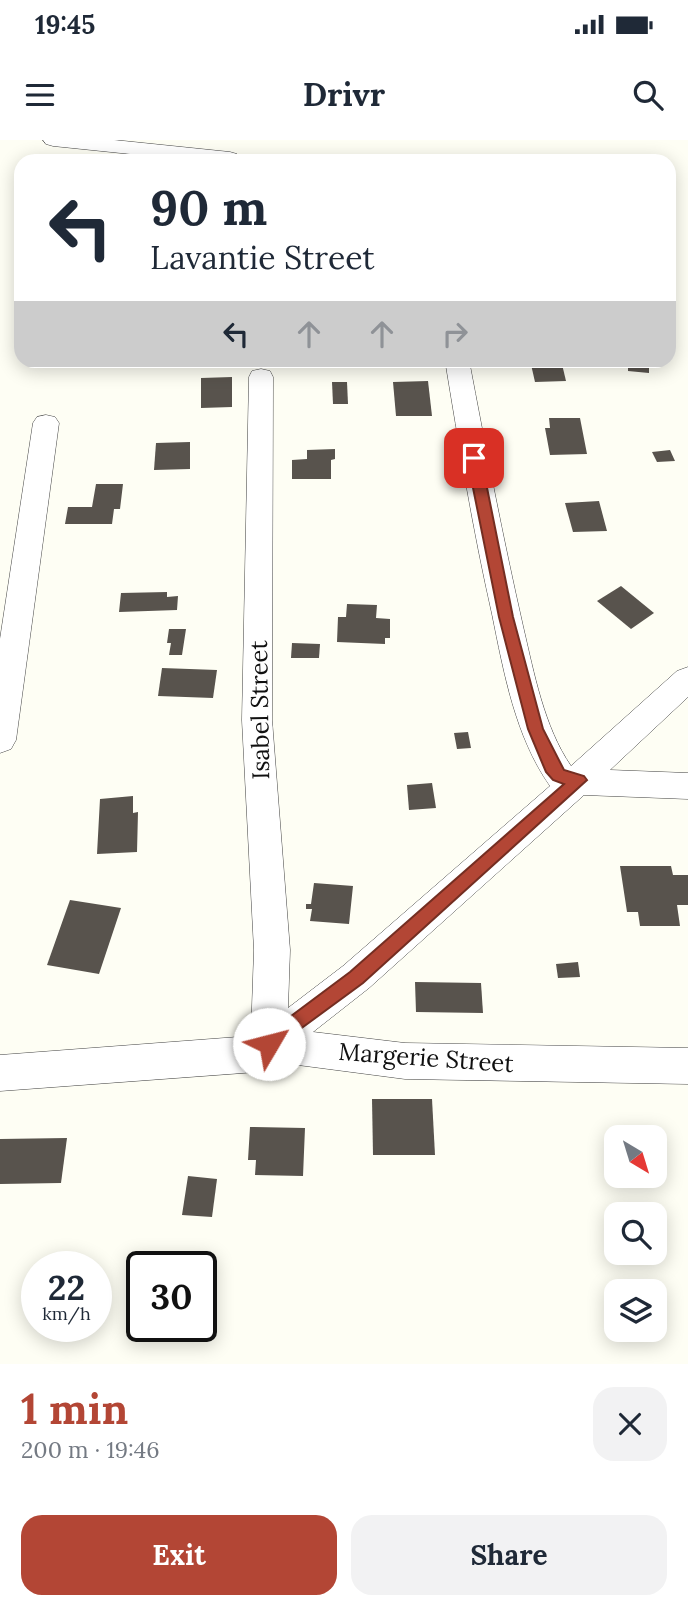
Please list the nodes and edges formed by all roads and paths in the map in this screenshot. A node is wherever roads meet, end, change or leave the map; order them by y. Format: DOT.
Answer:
graph roads {
  1 [pos="53,140"];
  2 [pos="191,154"];
  3 [pos="458,368"];
  4 [pos="261,377"];
  5 [pos="47,423"];
  6 [pos="688,679"];
  7 [pos="0,740"];
  8 [pos="579,780"];
  9 [pos="688,786"];
  10 [pos="269,1044"];
  11 [pos="688,1066"];
  12 [pos="0,1073"];
  1 -- 2 [label="street"];
  3 -- 8 [label="street"];
  4 -- 10 [label="street, Isabel Street"];
  5 -- 7 [label="street"];
  6 -- 8 [label="street"];
  8 -- 9 [label="street"];
  8 -- 10 [label="street"];
  10 -- 11 [label="street, Margerie Street"];
  10 -- 12 [label="street, Margerie Street"];
}
